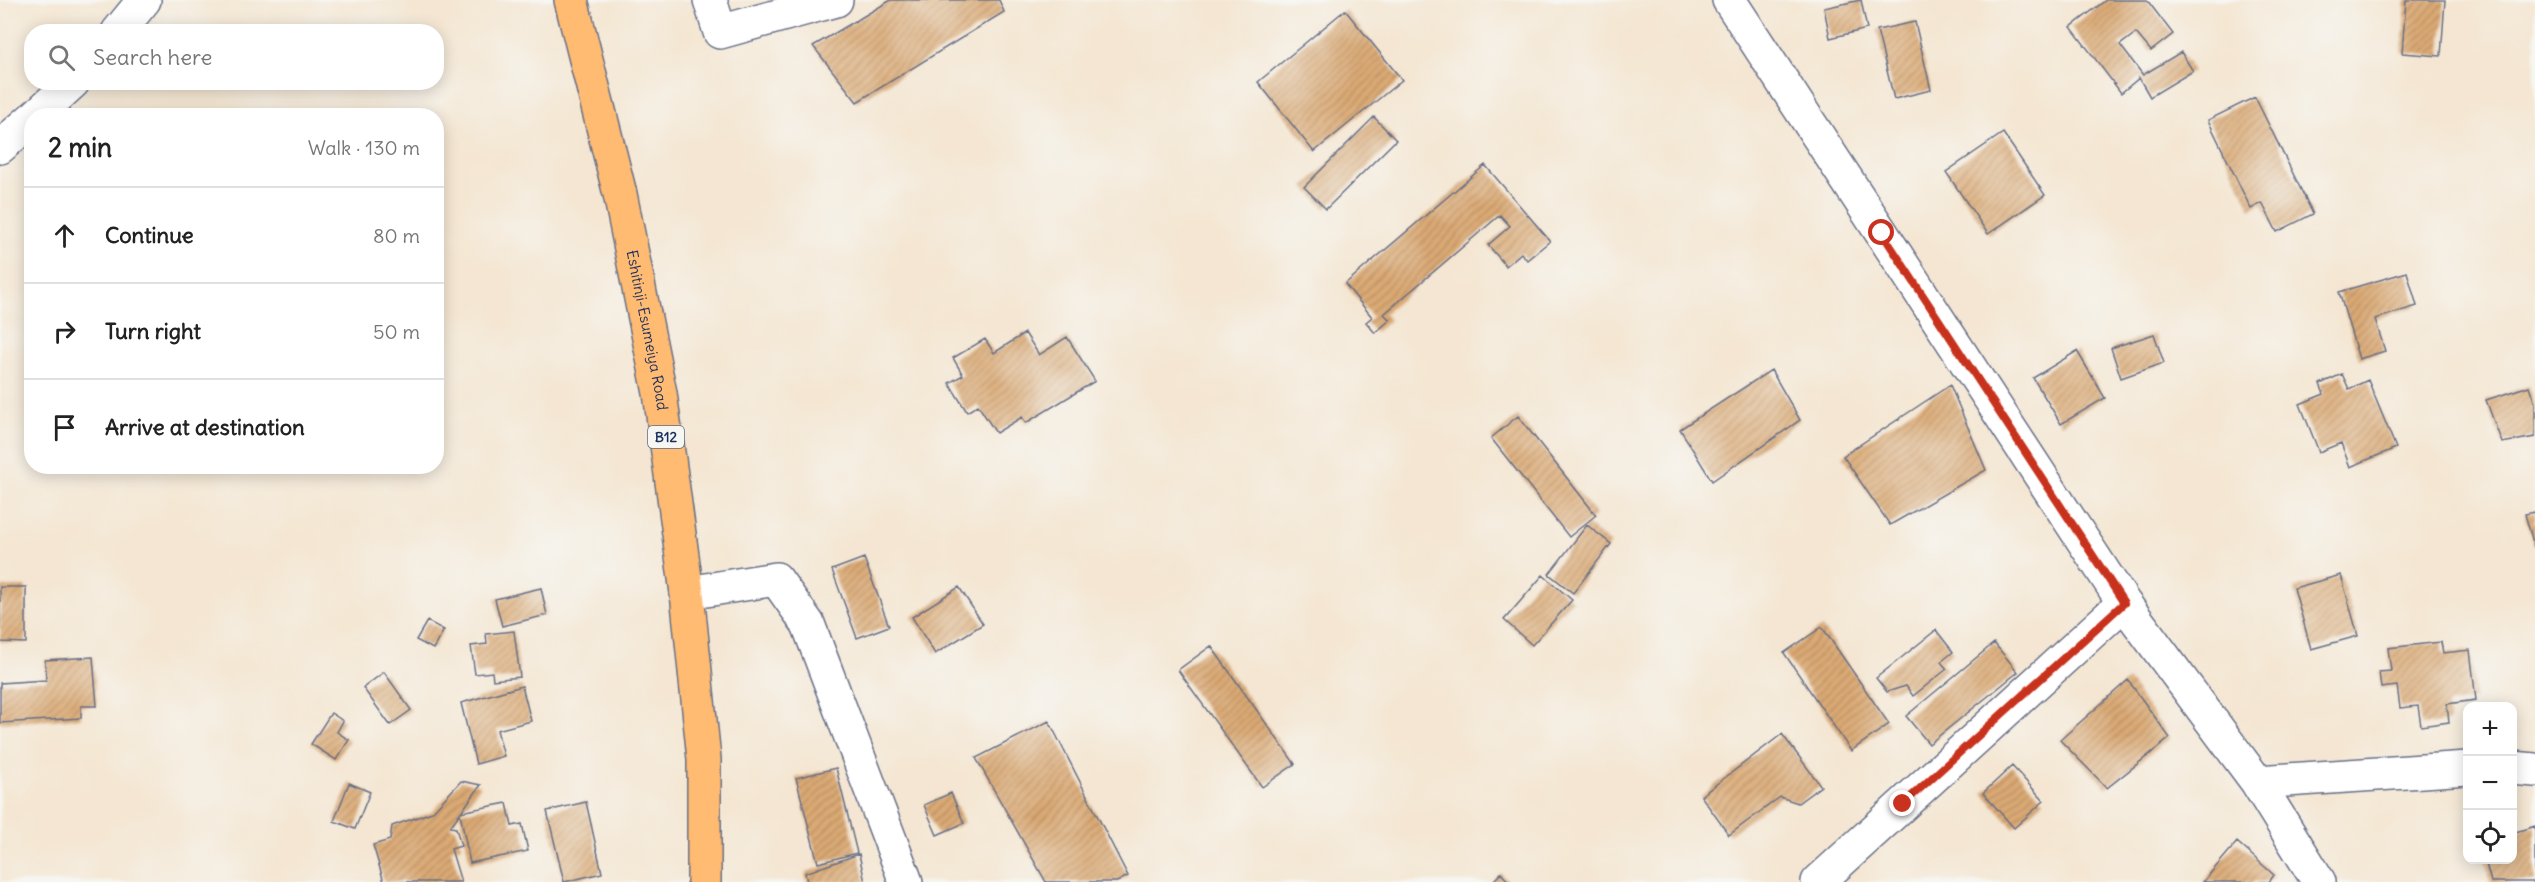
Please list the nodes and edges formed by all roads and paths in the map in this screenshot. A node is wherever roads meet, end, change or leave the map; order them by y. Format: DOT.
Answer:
graph roads {
  1 [pos="144,0"];
  2 [pos="571,0"];
  3 [pos="710,0"];
  4 [pos="836,0"];
  5 [pos="1729,0"];
  6 [pos="124,24"];
  7 [pos="64,90"];
  8 [pos="45,108"];
  9 [pos="24,126"];
  10 [pos="0,147"];
  11 [pos="687,593"];
  12 [pos="2124,603"];
  13 [pos="2463,768"];
  14 [pos="2517,768"];
  15 [pos="2535,770"];
  16 [pos="2258,782"];
  17 [pos="704,882"];
  18 [pos="906,882"];
  19 [pos="1818,882"];
  20 [pos="2319,882"];
  1 -- 6 [label="street"];
  2 -- 11 [label="highway, Eshitinji-Esumeiya Road / B12"];
  3 -- 4 [label="street"];
  5 -- 12 [label="street"];
  7 -- 8 [label="street"];
  9 -- 10 [label="street"];
  11 -- 17 [label="highway, Eshitinji-Esumeiya Road / B12"];
  11 -- 18 [label="street"];
  12 -- 16 [label="street"];
  12 -- 19 [label="street"];
  13 -- 16 [label="street"];
  14 -- 15 [label="street"];
  16 -- 20 [label="street"];
}
